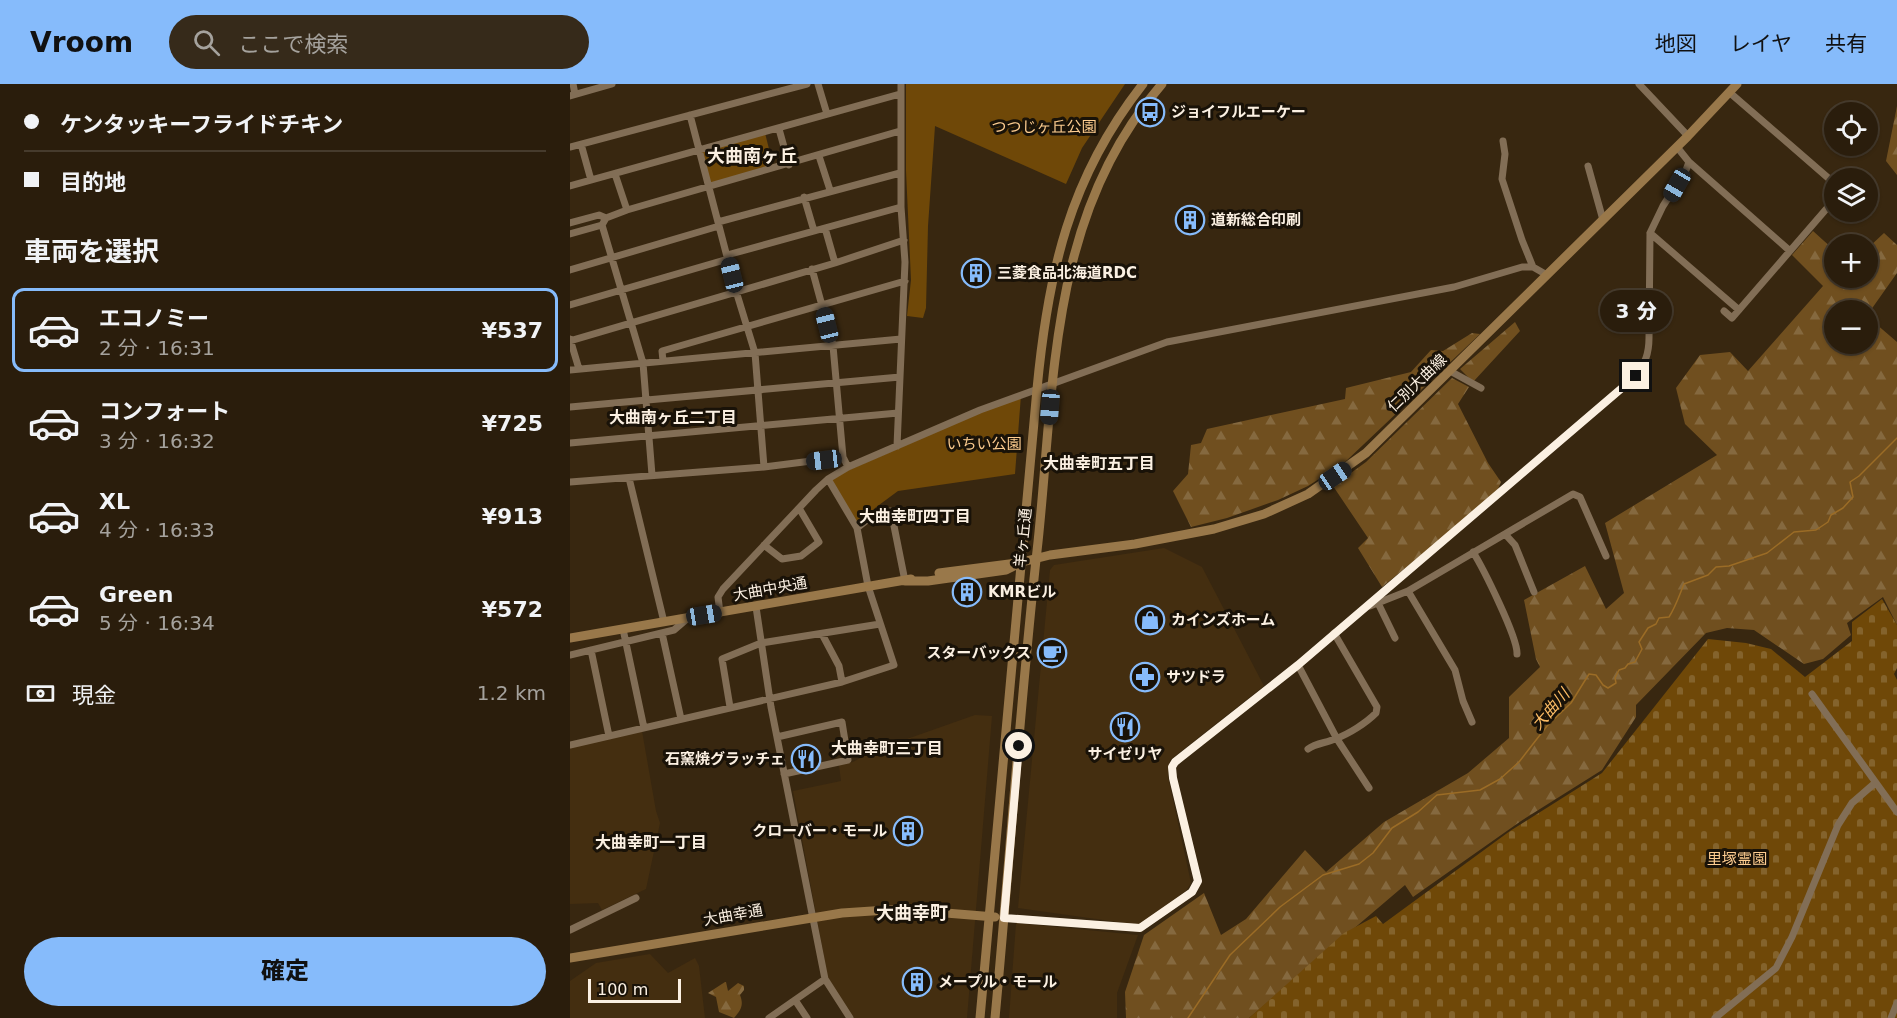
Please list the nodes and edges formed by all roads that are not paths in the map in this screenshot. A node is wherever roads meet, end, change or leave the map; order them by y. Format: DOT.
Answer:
graph roads {
  1 [pos="573,84"];
  2 [pos="612,84"];
  3 [pos="807,84"];
  4 [pos="818,84"];
  5 [pos="901,84"];
  6 [pos="1143,84"];
  7 [pos="1162,84"];
  8 [pos="1639,84"];
  9 [pos="1737,84"];
  10 [pos="1730,92"];
  11 [pos="900,94"];
  12 [pos="573,95"];
  13 [pos="827,114"];
  14 [pos="690,115"];
  15 [pos="780,129"];
  16 [pos="900,131"];
  17 [pos="1688,136"];
  18 [pos="1503,141"];
  19 [pos="581,144"];
  20 [pos="570,147"];
  21 [pos="1677,147"];
  22 [pos="699,151"];
  23 [pos="819,156"];
  24 [pos="1689,162"];
  25 [pos="789,165"];
  26 [pos="1588,166"];
  27 [pos="900,173"];
  28 [pos="615,174"];
  29 [pos="1824,174"];
  30 [pos="591,180"];
  31 [pos="570,186"];
  32 [pos="709,187"];
  33 [pos="830,190"];
  34 [pos="804,197"];
  35 [pos="901,207"];
  36 [pos="627,210"];
  37 [pos="1824,212"];
  38 [pos="606,218"];
  39 [pos="1603,220"];
  40 [pos="570,223"];
  41 [pos="719,224"];
  42 [pos="602,225"];
  43 [pos="825,228"];
  44 [pos="814,231"];
  45 [pos="1650,233"];
  46 [pos="570,234"];
  47 [pos="904,240"];
  48 [pos="1790,251"];
  49 [pos="727,257"];
  50 [pos="612,259"];
  51 [pos="834,263"];
  52 [pos="1533,267"];
  53 [pos="812,269"];
  54 [pos="570,270"];
  55 [pos="1547,275"];
  56 [pos="905,280"];
  57 [pos="621,291"];
  58 [pos="736,291"];
  59 [pos="822,304"];
  60 [pos="570,305"];
  61 [pos="1739,310"];
  62 [pos="1724,311"];
  63 [pos="631,323"];
  64 [pos="746,327"];
  65 [pos="901,339"];
  66 [pos="570,340"];
  67 [pos="833,346"];
  68 [pos="755,353"];
  69 [pos="663,361"];
  70 [pos="643,363"];
  71 [pos="579,369"];
  72 [pos="570,370"];
  73 [pos="1450,371"];
  74 [pos="900,377"];
  75 [pos="837,382"];
  76 [pos="1052,384"];
  77 [pos="1481,388"];
  78 [pos="1037,389"];
  79 [pos="757,390"];
  80 [pos="646,400"];
  81 [pos="570,406"];
  82 [pos="898,413"];
  83 [pos="840,418"];
  84 [pos="760,425"];
  85 [pos="650,435"];
  86 [pos="570,443"];
  87 [pos="897,446"];
  88 [pos="843,457"];
  89 [pos="764,467"];
  90 [pos="848,467"];
  91 [pos="652,475"];
  92 [pos="629,478"];
  93 [pos="828,479"];
  94 [pos="570,482"];
  95 [pos="799,508"];
  96 [pos="857,528"];
  97 [pos="1505,534"];
  98 [pos="764,545"];
  99 [pos="1473,552"];
  100 [pos="1606,556"];
  101 [pos="1036,559"];
  102 [pos="1022,562"];
  103 [pos="905,581"];
  104 [pos="868,586"];
  105 [pos="1408,591"];
  106 [pos="1534,592"];
  107 [pos="1378,603"];
  108 [pos="756,607"];
  109 [pos="1363,609"];
  110 [pos="720,613"];
  111 [pos="688,618"];
  112 [pos="664,622"];
  113 [pos="880,624"];
  114 [pos="623,629"];
  115 [pos="662,633"];
  116 [pos="1334,633"];
  117 [pos="822,634"];
  118 [pos="570,638"];
  119 [pos="1395,638"];
  120 [pos="626,642"];
  121 [pos="761,643"];
  122 [pos="591,650"];
  123 [pos="1517,654"];
  124 [pos="570,655"];
  125 [pos="1298,665"];
  126 [pos="842,682"];
  127 [pos="1812,694"];
  128 [pos="770,698"];
  129 [pos="730,707"];
  130 [pos="681,719"];
  131 [pos="1472,722"];
  132 [pos="644,728"];
  133 [pos="609,736"];
  134 [pos="777,737"];
  135 [pos="1337,739"];
  136 [pos="570,743"];
  137 [pos="1308,749"];
  138 [pos="784,774"];
  139 [pos="1875,783"];
  140 [pos="1369,788"];
  141 [pos="1897,812"];
  142 [pos="636,898"];
  143 [pos="989,916"];
  144 [pos="813,918"];
  145 [pos="1004,918"];
  146 [pos="570,930"];
  147 [pos="570,957"];
  148 [pos="825,979"];
  149 [pos="795,1000"];
  150 [pos="1897,1003"];
  151 [pos="769,1018"];
  152 [pos="807,1018"];
  153 [pos="850,1018"];
  154 [pos="980,1018"];
  155 [pos="994,1018"];
  156 [pos="1715,1018"];
  157 [pos="1891,1018"];
  1 -- 12 [label="street"];
  2 -- 12 [label="street"];
  3 -- 14 [label="street"];
  4 -- 13 [label="street"];
  5 -- 11 [label="street"];
  6 -- 78 [label="main road, 羊ヶ丘通"];
  7 -- 76 [label="main road, 羊ヶ丘通"];
  8 -- 17 [label="street"];
  9 -- 10 [label="main road, 仁別大曲線"];
  10 -- 17 [label="main road, 仁別大曲線"];
  10 -- 29 [label="street"];
  11 -- 13 [label="street"];
  11 -- 16 [label="street"];
  13 -- 15 [label="street"];
  14 -- 19 [label="street"];
  14 -- 22 [label="street"];
  15 -- 22 [label="street"];
  15 -- 25 [label="street"];
  16 -- 23 [label="street"];
  16 -- 27 [label="street"];
  17 -- 21 [label="main road, 仁別大曲線"];
  18 -- 52 [label="street"];
  19 -- 20 [label="street"];
  19 -- 30 [label="street"];
  21 -- 24 [label="street"];
  21 -- 39 [label="main road, 仁別大曲線"];
  22 -- 28 [label="street"];
  22 -- 32 [label="street"];
  23 -- 25 [label="street"];
  23 -- 33 [label="street"];
  24 -- 45 [label="street"];
  24 -- 48 [label="street"];
  25 -- 32 [label="street"];
  26 -- 39 [label="street"];
  27 -- 33 [label="street"];
  27 -- 35 [label="street"];
  28 -- 30 [label="street"];
  28 -- 36 [label="street"];
  30 -- 31 [label="street"];
  32 -- 36 [label="street"];
  32 -- 41 [label="street"];
  33 -- 34 [label="street"];
  34 -- 41 [label="street"];
  34 -- 44 [label="street"];
  35 -- 43 [label="street"];
  35 -- 47 [label="street"];
  36 -- 38 [label="street"];
  37 -- 48 [label="street"];
  38 -- 40 [label="street"];
  38 -- 42 [label="street"];
  39 -- 55 [label="main road, 仁別大曲線"];
  41 -- 49 [label="street"];
  41 -- 50 [label="street"];
  42 -- 46 [label="street"];
  42 -- 50 [label="street"];
  43 -- 44 [label="street"];
  43 -- 51 [label="street"];
  44 -- 49 [label="street"];
  45 -- 61 [label="street"];
  45 -- 109 [label="street"];
  47 -- 51 [label="street"];
  47 -- 56 [label="street"];
  48 -- 61 [label="street"];
  49 -- 57 [label="street"];
  49 -- 58 [label="street"];
  50 -- 54 [label="street"];
  50 -- 57 [label="street"];
  51 -- 53 [label="street"];
  52 -- 55 [label="street"];
  52 -- 76 [label="street"];
  53 -- 58 [label="street"];
  53 -- 59 [label="street"];
  55 -- 73 [label="main road, 仁別大曲線"];
  56 -- 59 [label="street"];
  56 -- 65 [label="street"];
  57 -- 60 [label="street"];
  57 -- 63 [label="street"];
  58 -- 63 [label="street"];
  58 -- 64 [label="street"];
  59 -- 64 [label="street"];
  59 -- 67 [label="street"];
  61 -- 62 [label="street"];
  63 -- 66 [label="street"];
  63 -- 70 [label="street"];
  64 -- 68 [label="street"];
  64 -- 69 [label="street"];
  65 -- 67 [label="street"];
  65 -- 74 [label="street"];
  66 -- 71 [label="street"];
  67 -- 68 [label="street"];
  67 -- 75 [label="street"];
  68 -- 69 [label="street"];
  68 -- 79 [label="street"];
  69 -- 70 [label="street"];
  70 -- 71 [label="street"];
  70 -- 80 [label="street"];
  71 -- 72 [label="street"];
  73 -- 77 [label="street"];
  73 -- 101 [label="main road, 仁別大曲線"];
  74 -- 75 [label="street"];
  74 -- 82 [label="street"];
  75 -- 79 [label="street"];
  75 -- 83 [label="street"];
  76 -- 78 [label="street"];
  76 -- 101 [label="main road, 羊ヶ丘通"];
  78 -- 87 [label="street"];
  78 -- 102 [label="main road, 羊ヶ丘通"];
  79 -- 80 [label="street"];
  79 -- 84 [label="street"];
  80 -- 81 [label="street"];
  80 -- 85 [label="street"];
  82 -- 83 [label="street"];
  82 -- 87 [label="street"];
  83 -- 84 [label="street"];
  83 -- 88 [label="street"];
  84 -- 85 [label="street"];
  84 -- 89 [label="street"];
  85 -- 86 [label="street"];
  85 -- 91 [label="street"];
  87 -- 90 [label="street"];
  88 -- 89 [label="street"];
  88 -- 90 [label="street"];
  89 -- 91 [label="street"];
  90 -- 93 [label="street"];
  91 -- 92 [label="street"];
  92 -- 94 [label="street"];
  92 -- 112 [label="street"];
  93 -- 95 [label="street"];
  93 -- 96 [label="street"];
  95 -- 98 [label="street"];
  95 -- 98 [label="street"];
  96 -- 103 [label="street"];
  96 -- 104 [label="street"];
  97 -- 99 [label="street"];
  97 -- 100 [label="street"];
  97 -- 106 [label="street"];
  98 -- 110 [label="street"];
  99 -- 105 [label="street"];
  99 -- 123 [label="street"];
  101 -- 102 [label="main road, 大曲中央通"];
  101 -- 145 [label="main road, 羊ヶ丘通"];
  102 -- 103 [label="main road, 大曲中央通"];
  102 -- 143 [label="main road, 羊ヶ丘通"];
  103 -- 104 [label="main road, 大曲中央通"];
  104 -- 108 [label="main road, 大曲中央通"];
  104 -- 113 [label="street"];
  105 -- 107 [label="street"];
  105 -- 131 [label="street"];
  107 -- 109 [label="street"];
  107 -- 119 [label="street"];
  108 -- 110 [label="main road, 大曲中央通"];
  108 -- 121 [label="street"];
  109 -- 116 [label="street"];
  110 -- 111 [label="main road, 大曲中央通"];
  111 -- 112 [label="main road, 大曲中央通"];
  111 -- 115 [label="street"];
  112 -- 114 [label="main road, 大曲中央通"];
  113 -- 117 [label="street"];
  113 -- 126 [label="street"];
  114 -- 118 [label="main road, 大曲中央通"];
  114 -- 120 [label="street"];
  115 -- 120 [label="street"];
  115 -- 130 [label="street"];
  116 -- 125 [label="street"];
  116 -- 135 [label="street"];
  117 -- 121 [label="street"];
  117 -- 126 [label="street"];
  120 -- 122 [label="street"];
  120 -- 132 [label="street"];
  121 -- 128 [label="street"];
  121 -- 129 [label="street"];
  122 -- 124 [label="street"];
  122 -- 133 [label="street"];
  125 -- 135 [label="street"];
  125 -- 145 [label="street"];
  126 -- 128 [label="street"];
  127 -- 139 [label="street"];
  128 -- 129 [label="street"];
  128 -- 134 [label="street"];
  129 -- 130 [label="street"];
  130 -- 132 [label="street"];
  132 -- 133 [label="street"];
  133 -- 136 [label="street"];
  134 -- 138 [label="street"];
  134 -- 138 [label="street"];
  135 -- 137 [label="street"];
  135 -- 140 [label="street"];
  138 -- 144 [label="street"];
  139 -- 141 [label="street"];
  139 -- 156 [label="street"];
  142 -- 146 [label="street"];
  143 -- 144 [label="main road, 大曲幸通"];
  143 -- 145 [label="main road, 大曲幸通"];
  143 -- 154 [label="main road, 羊ヶ丘通"];
  144 -- 147 [label="main road, 大曲幸通"];
  144 -- 148 [label="street"];
  145 -- 155 [label="main road, 羊ヶ丘通"];
  148 -- 149 [label="street"];
  148 -- 153 [label="street"];
  149 -- 151 [label="street"];
  149 -- 152 [label="street"];
  150 -- 157 [label="street"];
}
